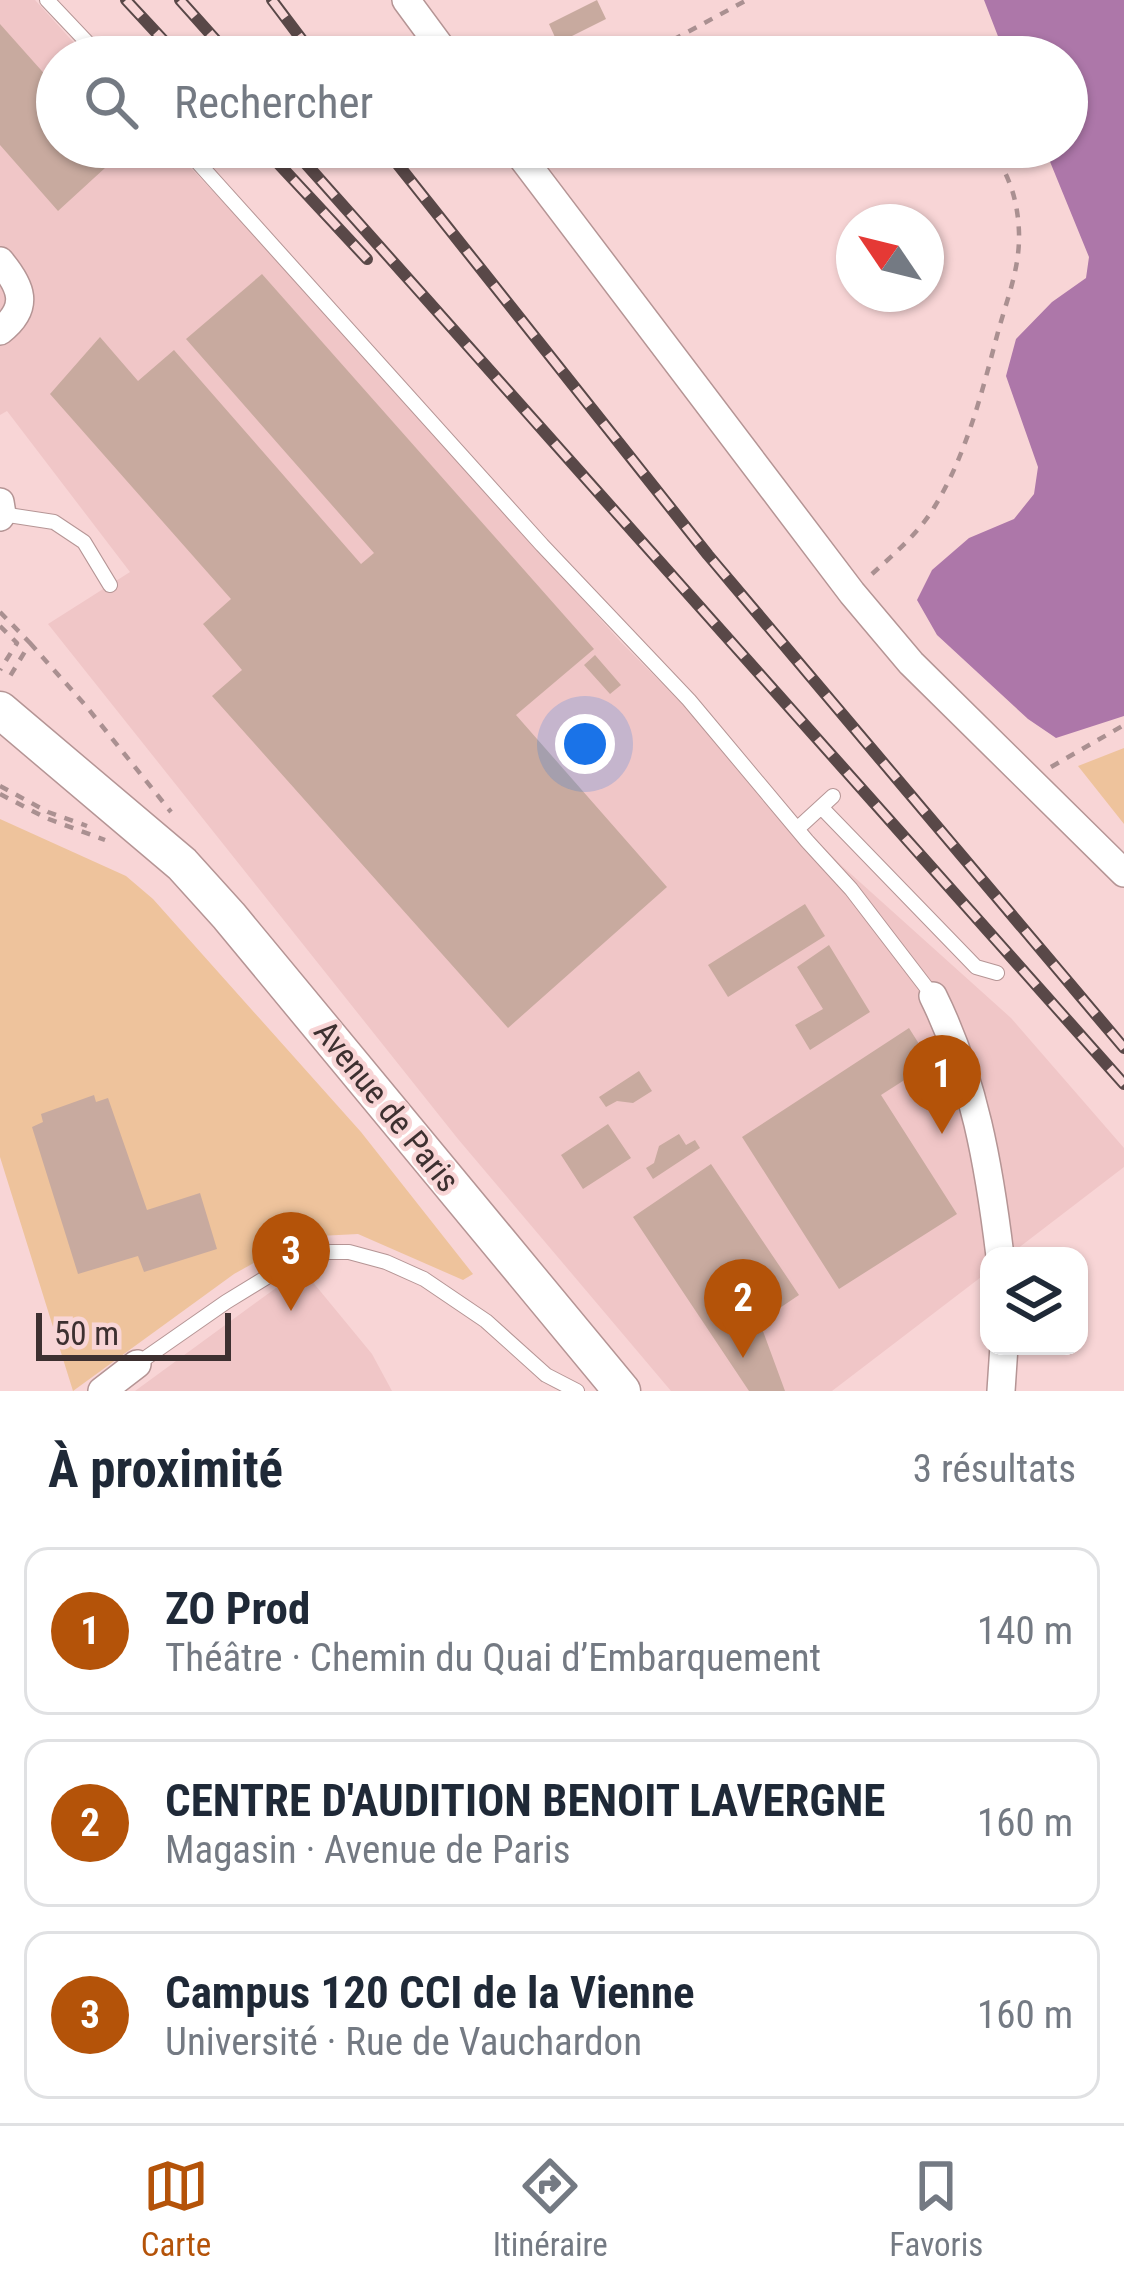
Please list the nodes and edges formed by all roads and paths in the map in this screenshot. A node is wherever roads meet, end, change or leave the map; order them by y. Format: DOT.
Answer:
graph roads {
  1 [pos="47,0"];
  2 [pos="406,0"];
  3 [pos="747,0"];
  4 [pos="81,36"];
  5 [pos="433,36"];
  6 [pos="680,36"];
  7 [pos="203,168"];
  8 [pos="530,168"];
  9 [pos="1005,168"];
  10 [pos="0,261"];
  11 [pos="0,331"];
  12 [pos="1,511"];
  13 [pos="110,585"];
  14 [pos="852,593"];
  15 [pos="0,612"];
  16 [pos="0,626"];
  17 [pos="0,670"];
  18 [pos="2,698"];
  19 [pos="1124,725"];
  20 [pos="0,746"];
  21 [pos="1031,779"];
  22 [pos="797,829"];
  23 [pos="142,830"];
  24 [pos="1124,874"];
  25 [pos="997,974"];
  26 [pos="933,996"];
  27 [pos="999,1247"];
  28 [pos="1003,1355"];
  29 [pos="137,1364"];
  30 [pos="102,1391"];
  31 [pos="578,1391"];
  32 [pos="622,1391"];
  33 [pos="1001,1391"];
  1 -- 4 [label="lane"];
  2 -- 5 [label="street"];
  3 -- 6 [label="path"];
  7 -- 22 [label="lane"];
  8 -- 14 [label="street"];
  9 -- 14 [label="path"];
  10 -- 11 [label="street"];
  12 -- 13 [label="lane"];
  14 -- 21 [label="street"];
  15 -- 18 [label="path"];
  16 -- 17 [label="path"];
  18 -- 23 [label="main road, Avenue de Paris"];
  19 -- 21 [label="path"];
  20 -- 23 [label="main road, Avenue de Paris"];
  21 -- 24 [label="street"];
  22 -- 25 [label="lane"];
  22 -- 26 [label="lane"];
  23 -- 32 [label="main road, Avenue de Paris"];
  26 -- 27 [label="street"];
  28 -- 33 [label="street"];
  29 -- 30 [label="street"];
  29 -- 31 [label="lane"];
}
